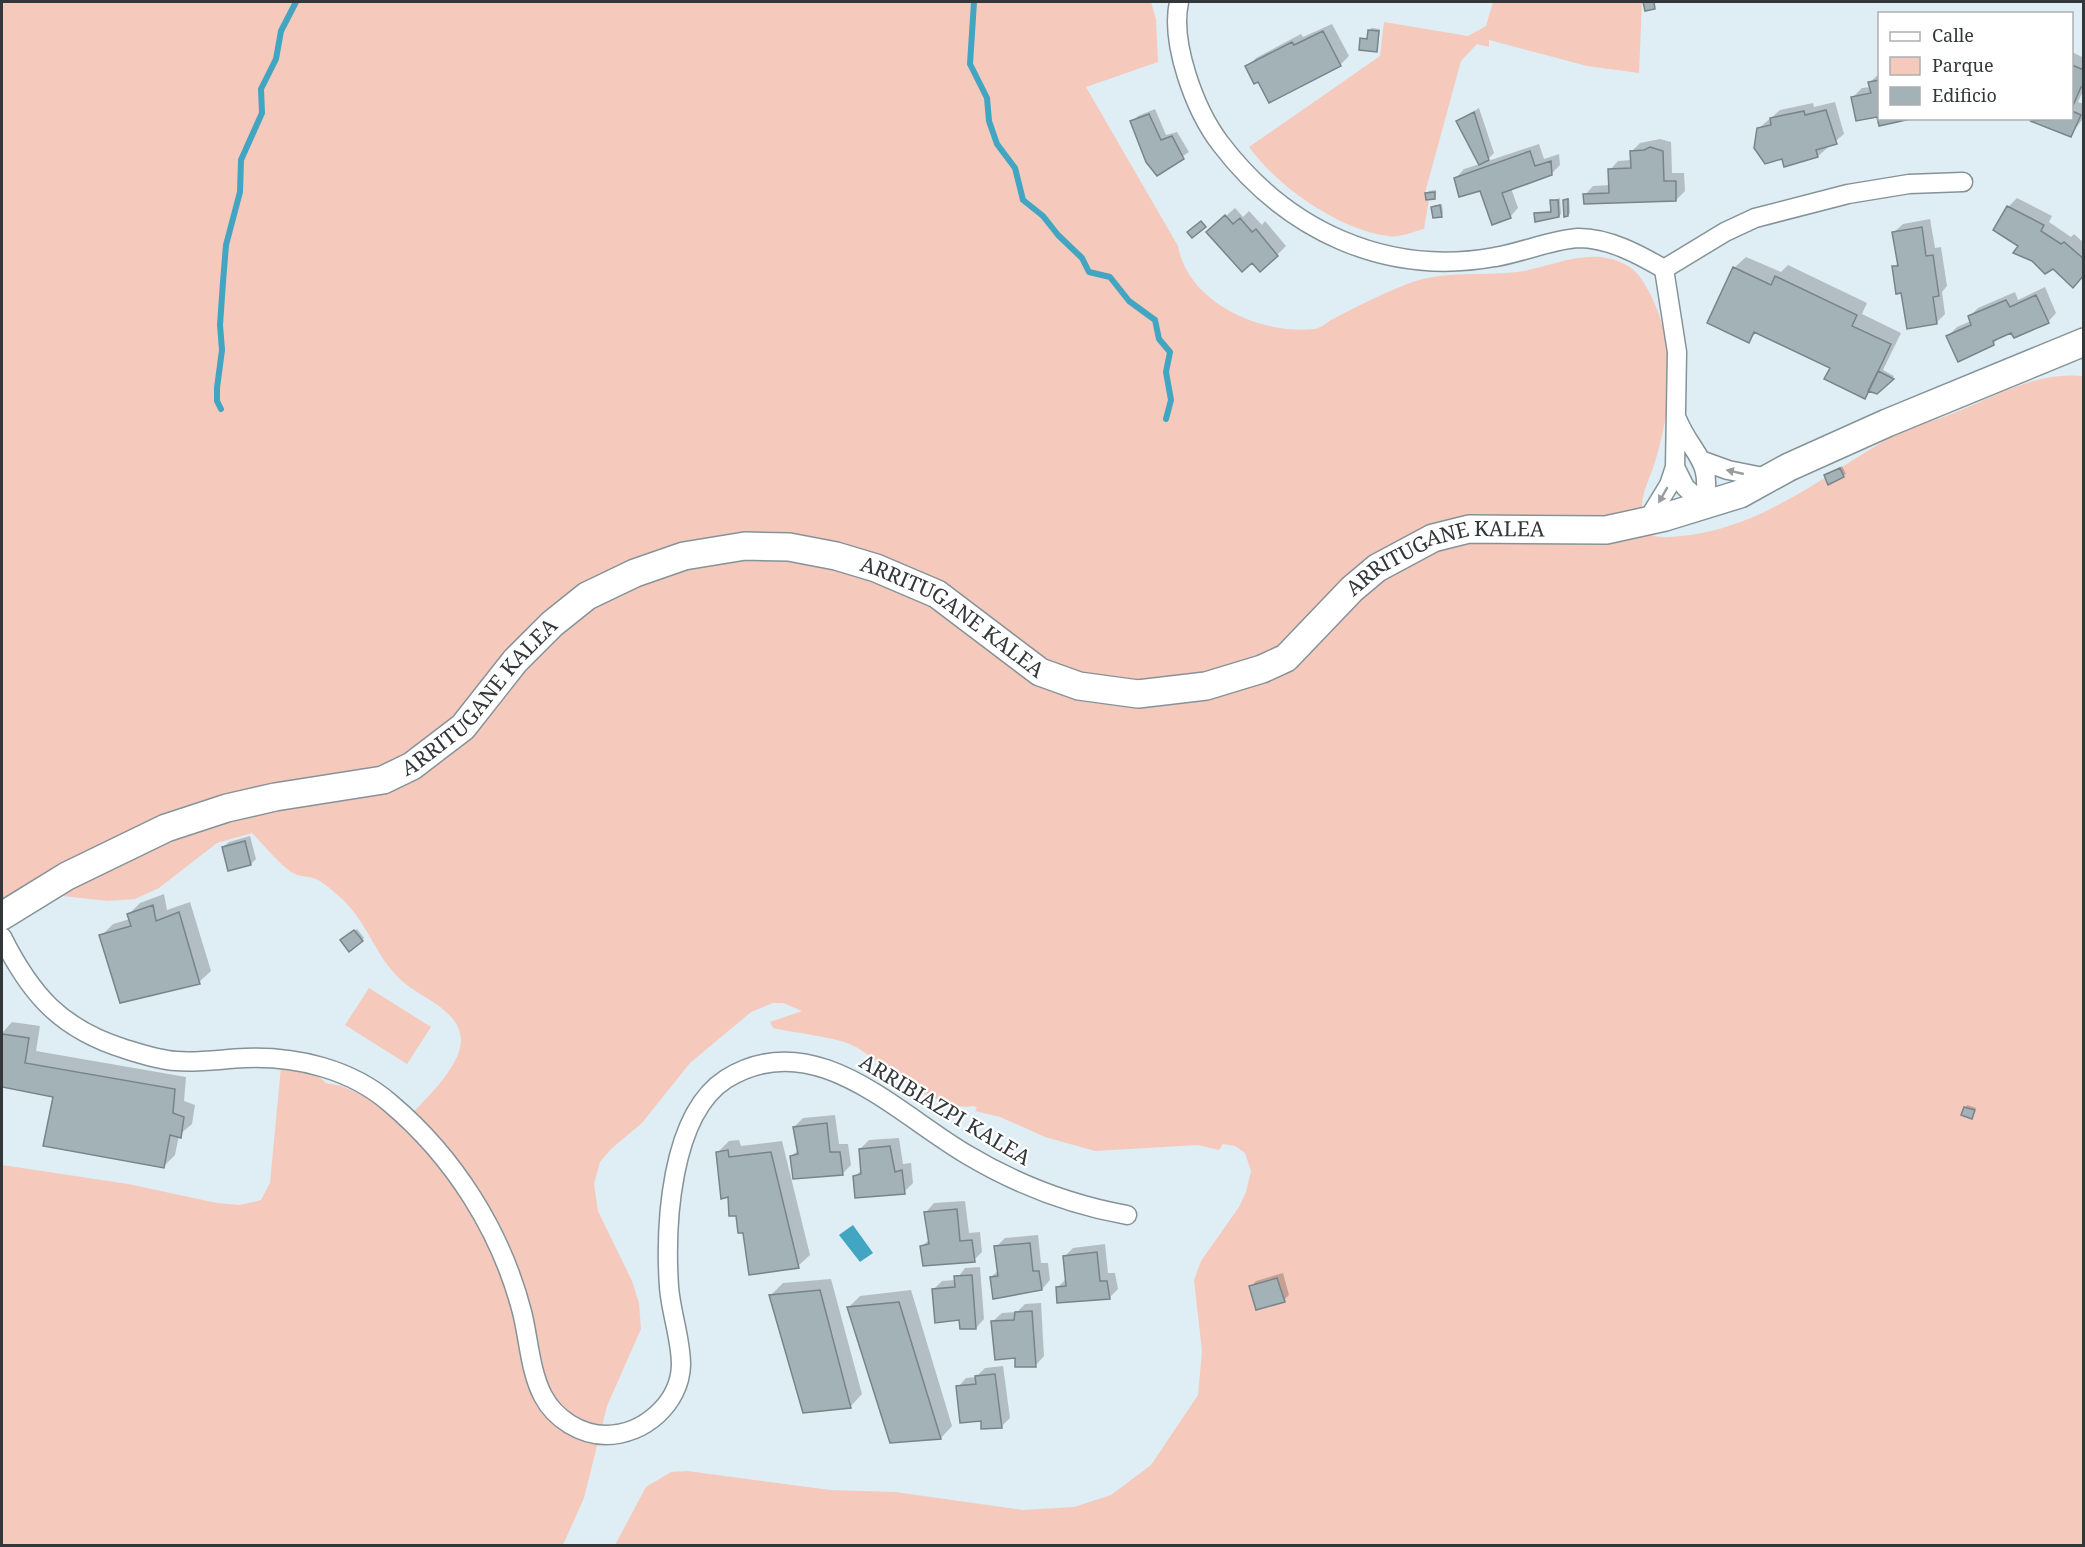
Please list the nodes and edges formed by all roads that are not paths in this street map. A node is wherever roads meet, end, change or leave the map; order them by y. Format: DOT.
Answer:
graph roads {
  1 [pos="1179,2"];
  2 [pos="1963,182"];
  3 [pos="1664,269"];
  4 [pos="2084,342"];
  5 [pos="2084,362"];
  6 [pos="1934,405"];
  7 [pos="1675,415"];
  8 [pos="1703,461"];
  9 [pos="1675,467"];
  10 [pos="1768,478"];
  11 [pos="1704,505"];
  12 [pos="1647,521"];
  13 [pos="2,915"];
  14 [pos="2,937"];
  15 [pos="1128,1215"];
  1 -- 3 [label="street"];
  2 -- 3 [label="street"];
  3 -- 7 [label="street"];
  4 -- 6 [label="street, ARRITUGANE KALEA"];
  5 -- 6 [label="street, ARRITUGANE KALEA"];
  6 -- 10 [label="street, ARRITUGANE KALEA"];
  7 -- 8 [label="street"];
  7 -- 9 [label="street"];
  10 -- 8 [label="street, one-way"];
  8 -- 11 [label="street"];
  9 -- 11 [label="street"];
  9 -- 12 [label="street, one-way"];
  10 -- 11 [label="street, ARRITUGANE KALEA"];
  11 -- 12 [label="street, ARRITUGANE KALEA"];
  12 -- 13 [label="street, ARRITUGANE KALEA"];
  14 -- 15 [label="street, ARRIBIAZPI KALEA"];
}
